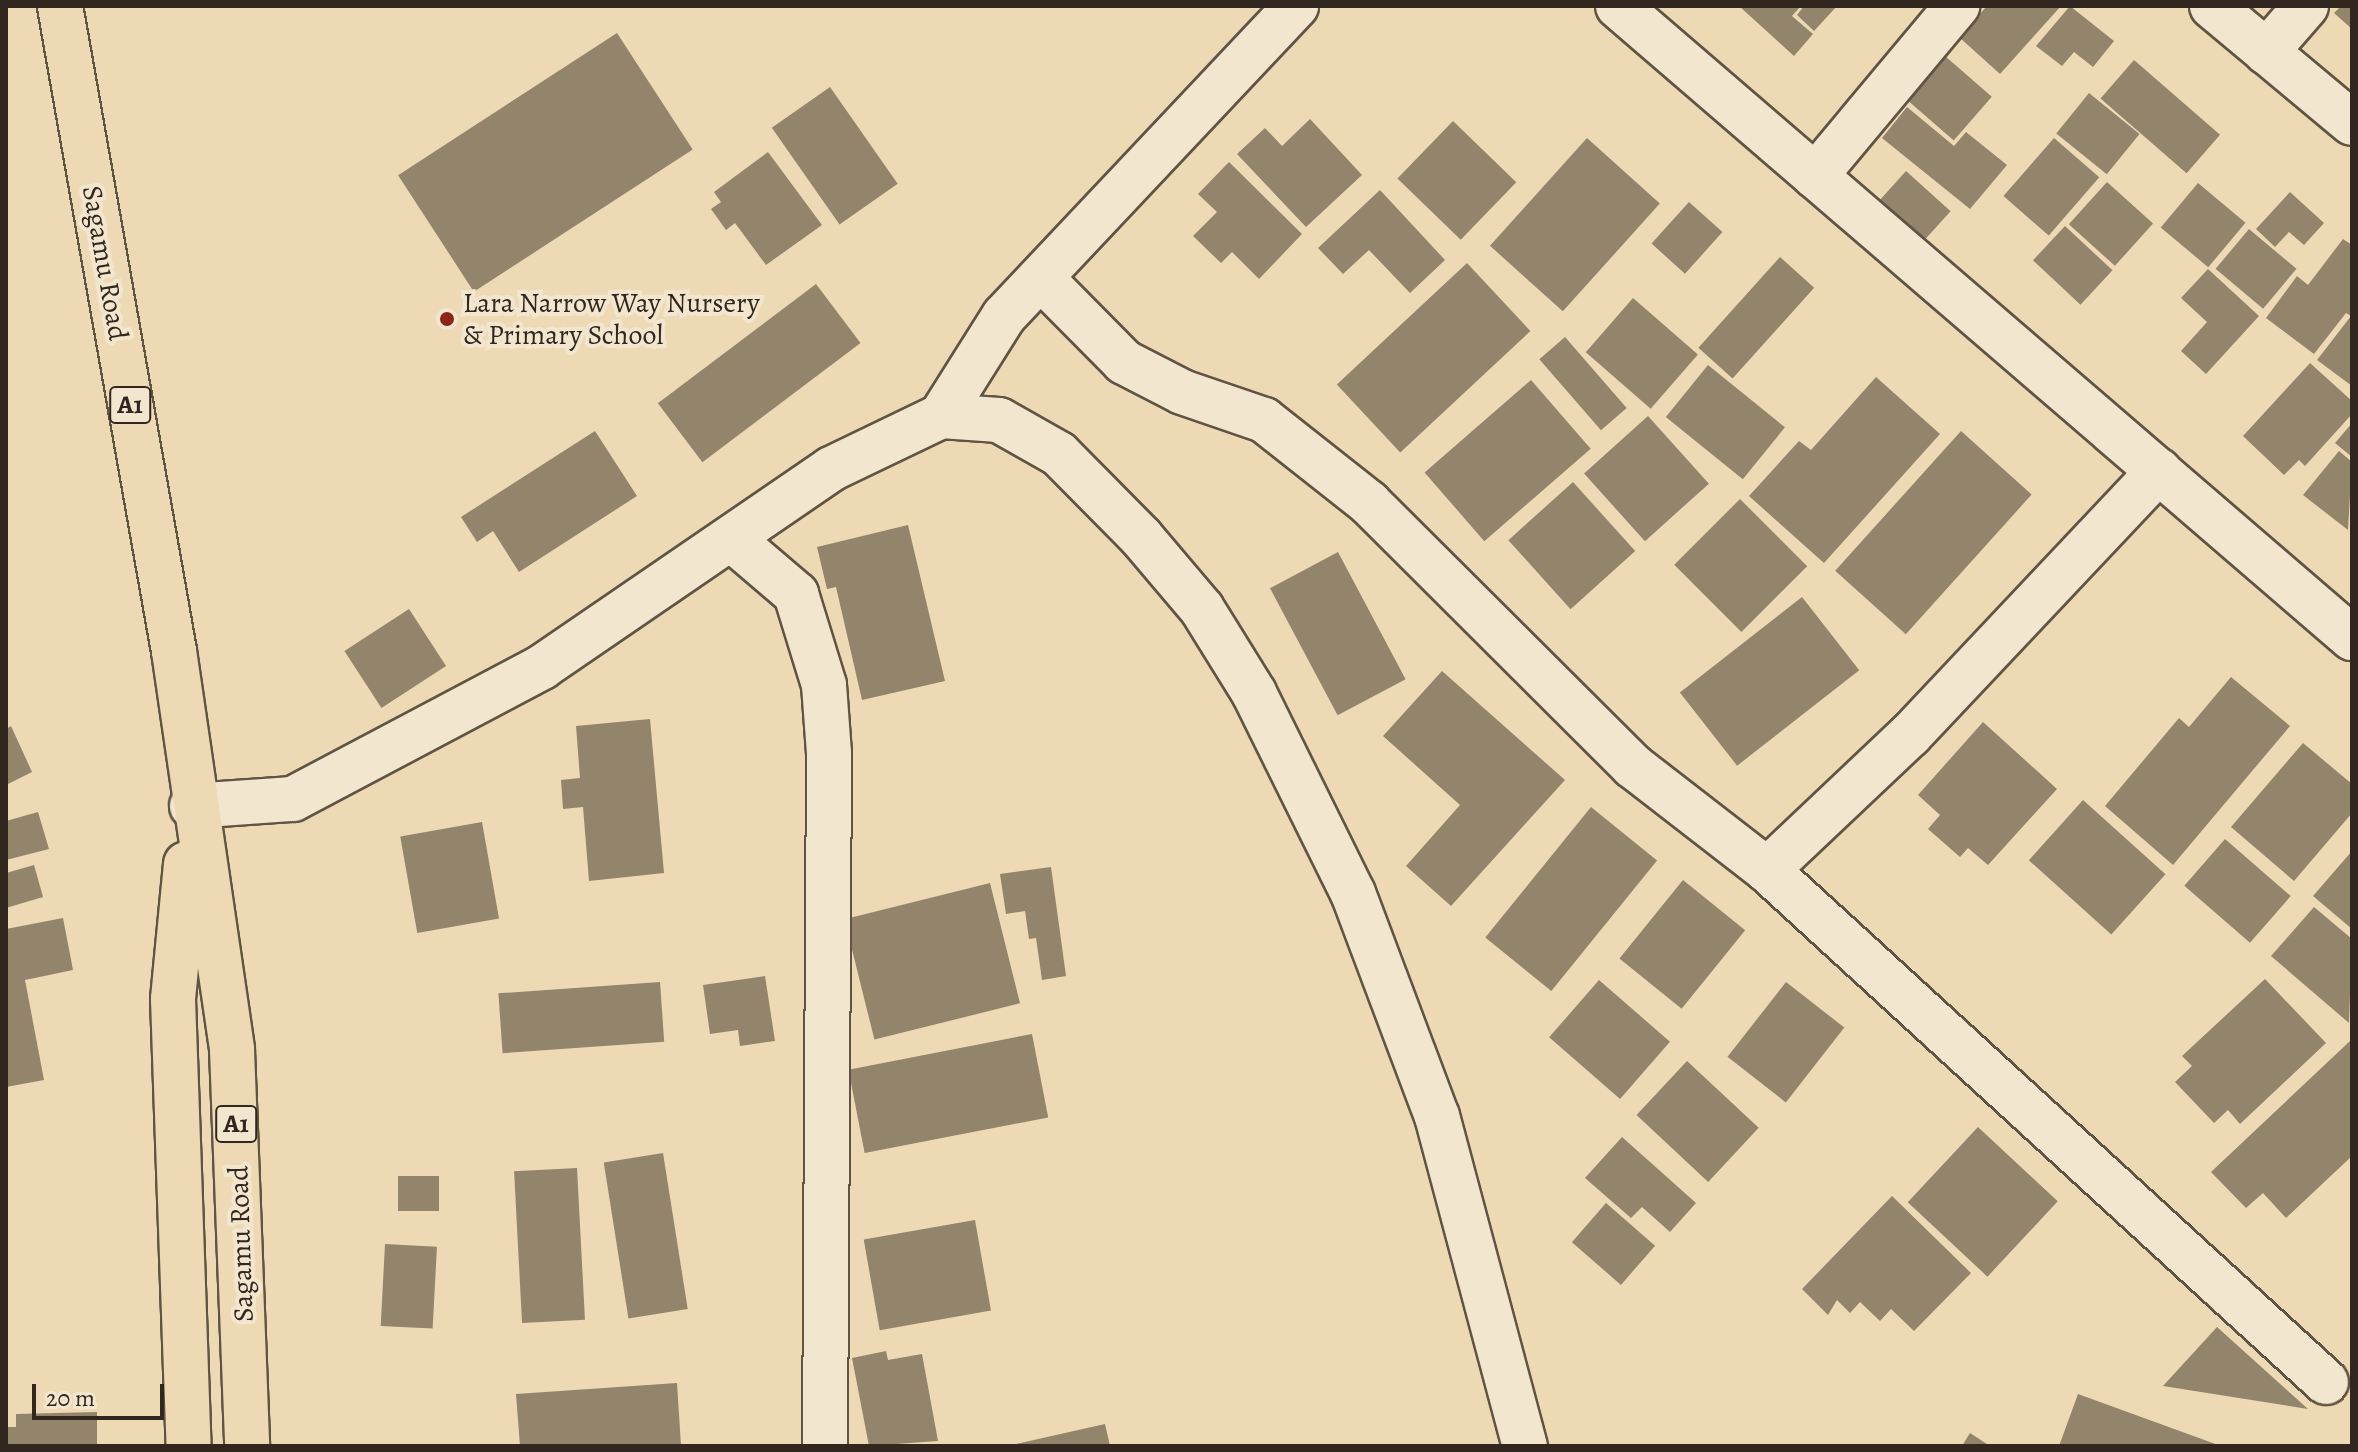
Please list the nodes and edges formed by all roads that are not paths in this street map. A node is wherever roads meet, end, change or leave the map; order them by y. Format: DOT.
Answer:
graph roads {
  1 [pos="60,6"];
  2 [pos="1296,6"];
  3 [pos="1618,6"];
  4 [pos="1957,6"];
  5 [pos="2212,6"];
  6 [pos="2306,6"];
  7 [pos="2266,52"];
  8 [pos="2352,123"];
  9 [pos="1815,176"];
  10 [pos="1041,278"];
  11 [pos="941,416"];
  12 [pos="2159,471"];
  13 [pos="734,541"];
  14 [pos="2352,638"];
  15 [pos="192,806"];
  16 [pos="1767,870"];
  17 [pos="243,1277"];
  18 [pos="184,1278"];
  19 [pos="2326,1382"];
  20 [pos="189,1446"];
  21 [pos="247,1446"];
  22 [pos="825,1446"];
  23 [pos="1525,1446"];
  1 -- 15 [label="highway, Sagamu Road / A1"];
  2 -- 10 [label="street"];
  3 -- 9 [label="street"];
  4 -- 9 [label="street"];
  5 -- 7 [label="street"];
  6 -- 7 [label="street"];
  7 -- 8 [label="street"];
  9 -- 12 [label="street"];
  10 -- 11 [label="street"];
  10 -- 16 [label="street"];
  11 -- 13 [label="street"];
  11 -- 23 [label="street"];
  12 -- 14 [label="street"];
  12 -- 16 [label="street"];
  13 -- 15 [label="street"];
  13 -- 22 [label="street"];
  15 -- 17 [label="highway, Sagamu Road / A1"];
  15 -- 18 [label="highway, Sagamu Road / A1"];
  16 -- 19 [label="street"];
  17 -- 18 [label="highway"];
  17 -- 21 [label="highway, Sagamu Road / A1"];
  18 -- 20 [label="highway, Sagamu Road / A1"];
}
